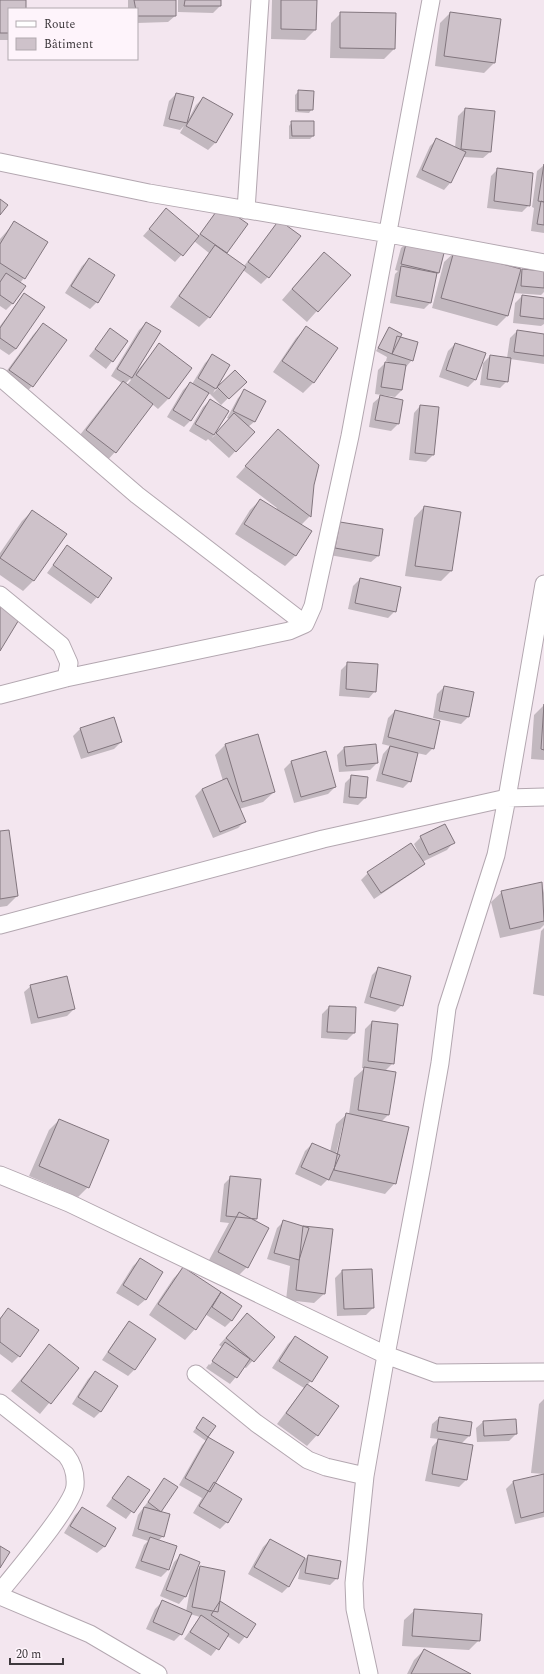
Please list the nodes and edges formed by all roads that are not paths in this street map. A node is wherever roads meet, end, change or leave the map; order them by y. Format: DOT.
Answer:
graph roads {
  1 [pos="260,0"];
  2 [pos="431,0"];
  3 [pos="0,162"];
  4 [pos="246,210"];
  5 [pos="389,234"];
  6 [pos="544,263"];
  7 [pos="0,377"];
  8 [pos="544,584"];
  9 [pos="0,595"];
  10 [pos="306,624"];
  11 [pos="66,678"];
  12 [pos="0,695"];
  13 [pos="544,797"];
  14 [pos="508,798"];
  15 [pos="0,925"];
  16 [pos="0,1175"];
  17 [pos="386,1355"];
  18 [pos="544,1372"];
  19 [pos="196,1374"];
  20 [pos="0,1403"];
  21 [pos="365,1476"];
  22 [pos="0,1592"];
  23 [pos="0,1596"];
  24 [pos="158,1674"];
  25 [pos="370,1674"];
  1 -- 4 [label="street"];
  2 -- 5 [label="street"];
  3 -- 4 [label="street"];
  4 -- 5 [label="street"];
  5 -- 6 [label="street"];
  5 -- 10 [label="street"];
  7 -- 10 [label="street"];
  8 -- 14 [label="street"];
  9 -- 11 [label="street"];
  10 -- 11 [label="street"];
  11 -- 12 [label="street"];
  13 -- 14 [label="street"];
  14 -- 15 [label="street"];
  14 -- 17 [label="street"];
  16 -- 17 [label="street"];
  17 -- 18 [label="street"];
  17 -- 21 [label="street"];
  19 -- 21 [label="street"];
  20 -- 22 [label="street"];
  21 -- 25 [label="street"];
  23 -- 24 [label="street"];
}
